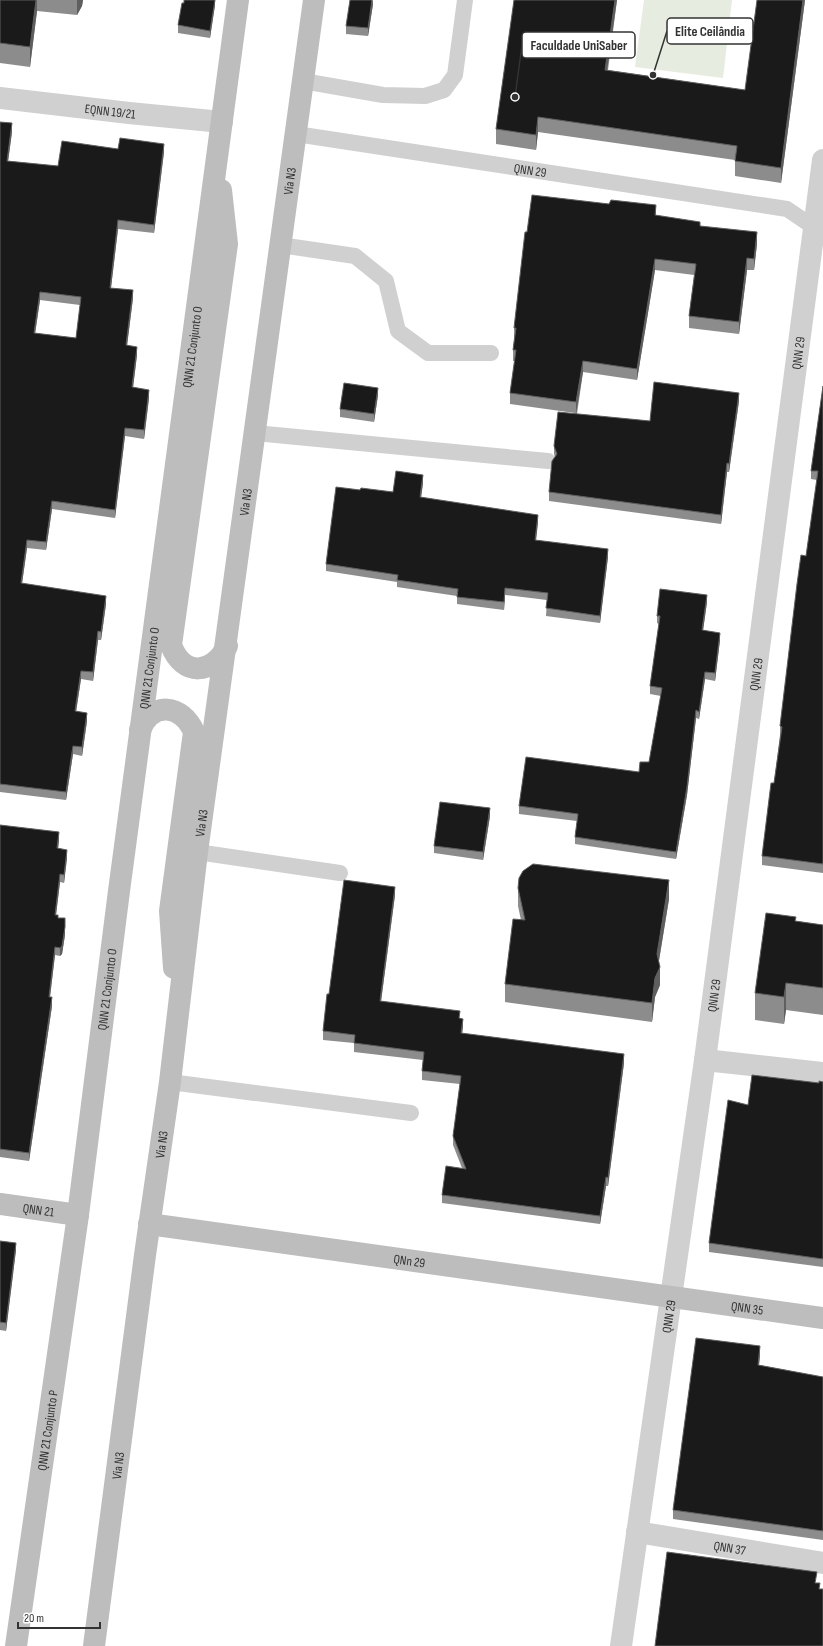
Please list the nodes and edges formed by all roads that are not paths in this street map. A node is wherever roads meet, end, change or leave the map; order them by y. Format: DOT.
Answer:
graph roads {
  1 [pos="238,0"];
  2 [pos="314,0"];
  3 [pos="465,0"];
  4 [pos="303,81"];
  5 [pos="0,98"];
  6 [pos="222,122"];
  7 [pos="296,134"];
  8 [pos="217,151"];
  9 [pos="823,160"];
  10 [pos="819,229"];
  11 [pos="280,245"];
  12 [pos="491,353"];
  13 [pos="255,432"];
  14 [pos="548,461"];
  15 [pos="227,646"];
  16 [pos="140,730"];
  17 [pos="197,852"];
  18 [pos="340,873"];
  19 [pos="177,1023"];
  20 [pos="705,1060"];
  21 [pos="823,1073"];
  22 [pos="170,1082"];
  23 [pos="411,1113"];
  24 [pos="0,1204"];
  25 [pos="78,1214"];
  26 [pos="149,1224"];
  27 [pos="670,1297"];
  28 [pos="823,1318"];
  29 [pos="637,1532"];
  30 [pos="28,1556"];
  31 [pos="823,1563"];
  32 [pos="16,1646"];
  33 [pos="31,1646"];
  34 [pos="94,1646"];
  35 [pos="621,1646"];
  1 -- 6 [label="main road"];
  2 -- 4 [label="main road, Via N3"];
  3 -- 4 [label="lane"];
  4 -- 7 [label="main road, Via N3"];
  5 -- 6 [label="street, EQNN 19/21"];
  6 -- 8 [label="main road, QNN 21 Conjunto O"];
  7 -- 10 [label="lane, QNN 29"];
  7 -- 11 [label="main road, Via N3"];
  8 -- 15 [label="main road"];
  8 -- 16 [label="main road, QNN 21 Conjunto O"];
  9 -- 10 [label="street"];
  10 -- 20 [label="street, QNN 29"];
  11 -- 12 [label="lane"];
  11 -- 13 [label="main road, Via N3"];
  13 -- 14 [label="lane"];
  13 -- 15 [label="main road, Via N3"];
  15 -- 17 [label="main road, Via N3"];
  16 -- 19 [label="main road"];
  16 -- 25 [label="main road, QNN 21 Conjunto O"];
  17 -- 18 [label="lane"];
  17 -- 19 [label="main road, Via N3"];
  19 -- 22 [label="main road, Via N3"];
  20 -- 21 [label="street"];
  20 -- 27 [label="street, QNN 29"];
  22 -- 23 [label="lane"];
  22 -- 26 [label="main road, Via N3"];
  24 -- 25 [label="main road, QNN 21"];
  25 -- 30 [label="main road, QNN 21 Conjunto P"];
  26 -- 27 [label="main road, QNn 29"];
  26 -- 34 [label="main road, Via N3"];
  27 -- 28 [label="main road, QNN 35"];
  27 -- 29 [label="street, QNN 29"];
  29 -- 31 [label="street, QNN 37"];
  29 -- 35 [label="street, QNN 29"];
  30 -- 32 [label="main road, QNN 21 Conjunto P"];
  30 -- 33 [label="main road"];
}
